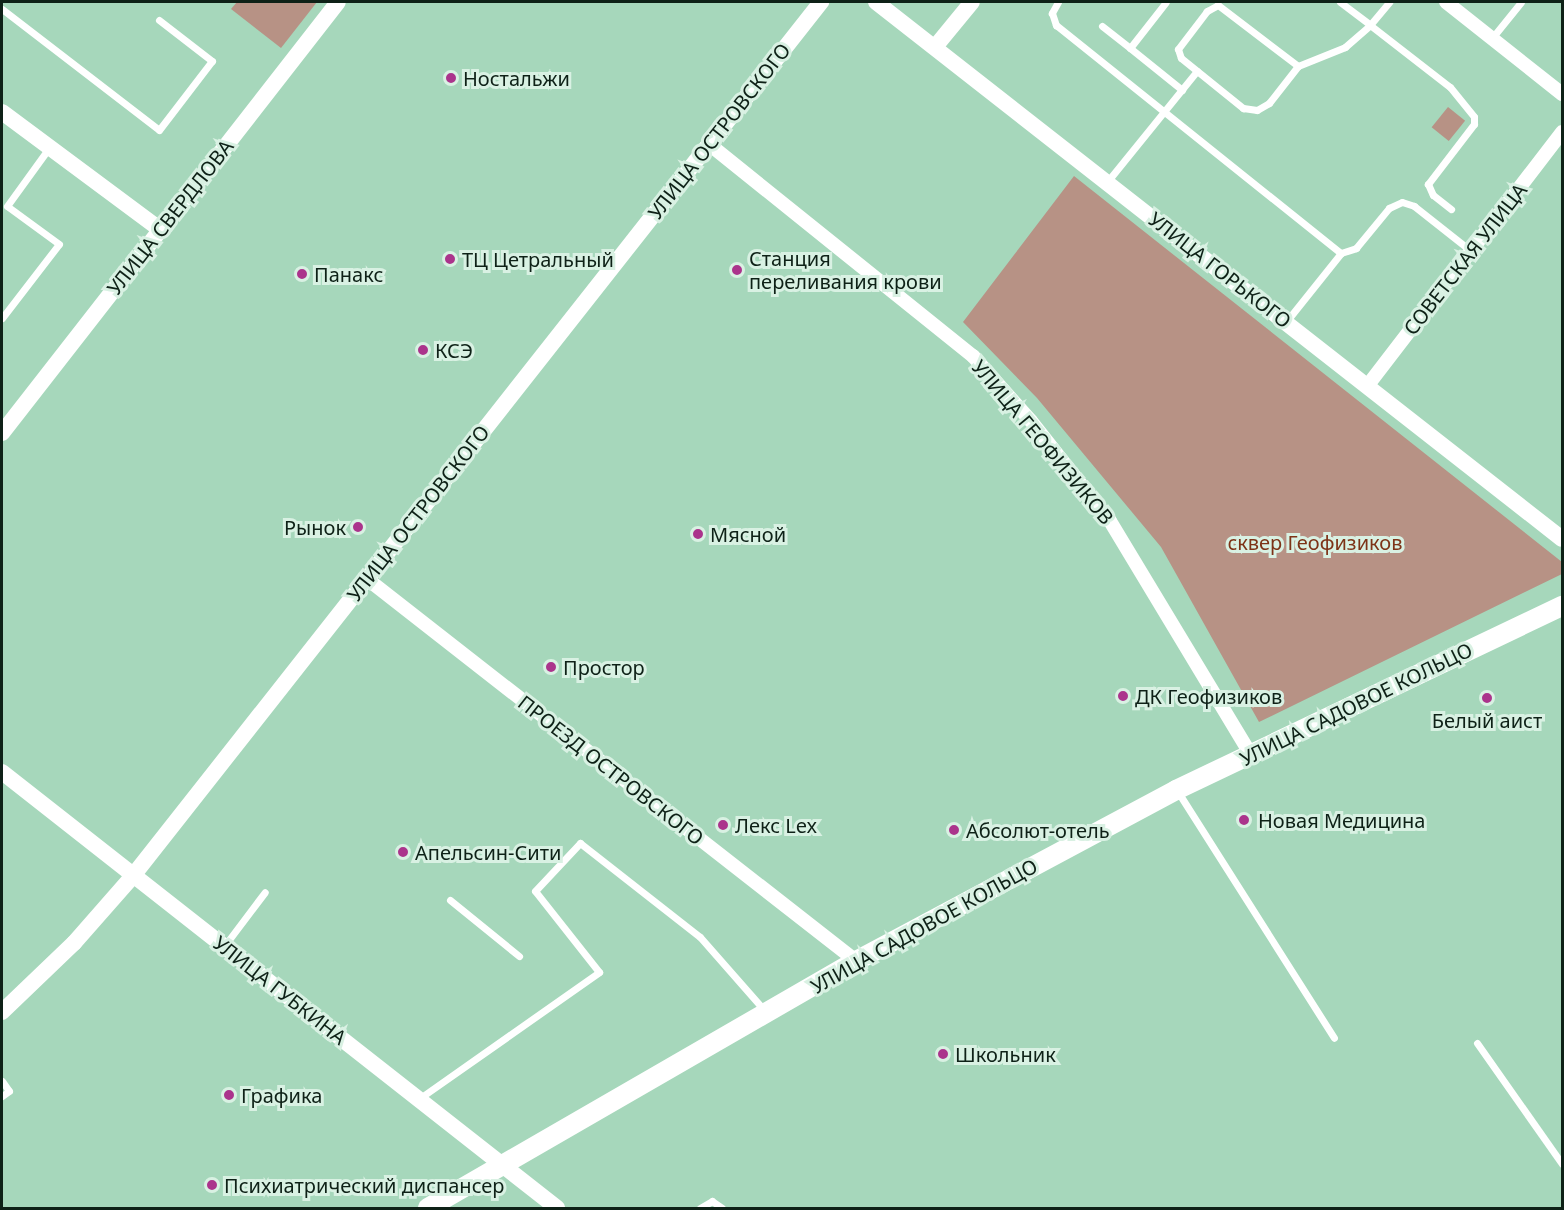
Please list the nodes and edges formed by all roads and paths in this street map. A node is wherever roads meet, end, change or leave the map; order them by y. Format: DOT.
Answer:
graph roads {
  1 [pos="338,2"];
  2 [pos="820,2"];
  3 [pos="876,2"];
  4 [pos="972,2"];
  5 [pos="1058,2"];
  6 [pos="1167,2"];
  7 [pos="1340,2"];
  8 [pos="1389,2"];
  9 [pos="1446,2"];
  10 [pos="1521,2"];
  11 [pos="2,9"];
  12 [pos="159,20"];
  13 [pos="1370,25"];
  14 [pos="1102,26"];
  15 [pos="1492,38"];
  16 [pos="935,47"];
  17 [pos="1130,48"];
  18 [pos="1298,66"];
  19 [pos="1197,71"];
  20 [pos="1182,90"];
  21 [pos="1563,94"];
  22 [pos="1164,111"];
  23 [pos="2,112"];
  24 [pos="1563,132"];
  25 [pos="709,144"];
  26 [pos="49,148"];
  27 [pos="1107,182"];
  28 [pos="1451,209"];
  29 [pos="161,230"];
  30 [pos="1471,251"];
  31 [pos="1341,253"];
  32 [pos="2,318"];
  33 [pos="1286,322"];
  34 [pos="1368,385"];
  35 [pos="2,433"];
  36 [pos="1563,539"];
  37 [pos="366,578"];
  38 [pos="1563,606"];
  39 [pos="1251,755"];
  40 [pos="2,772"];
  41 [pos="1176,790"];
  42 [pos="132,877"];
  43 [pos="264,892"];
  44 [pos="450,900"];
  45 [pos="223,947"];
  46 [pos="519,956"];
  47 [pos="856,961"];
  48 [pos="2,1012"];
  49 [pos="767,1014"];
  50 [pos="1334,1038"];
  51 [pos="1477,1043"];
  52 [pos="2,1081"];
  53 [pos="2,1096"];
  54 [pos="420,1098"];
  55 [pos="1563,1164"];
  56 [pos="504,1167"];
  57 [pos="428,1209"];
  58 [pos="557,1209"];
  59 [pos="700,1209"];
  60 [pos="722,1209"];
  1 -- 29 [label="street, УЛИЦА СВЕРДЛОВА"];
  2 -- 25 [label="street, УЛИЦА ОСТРОВСКОГО"];
  3 -- 16 [label="street, УЛИЦА ГОРЬКОГО"];
  4 -- 16 [label="street"];
  5 -- 22 [label="lane"];
  6 -- 17 [label="lane"];
  7 -- 13 [label="lane"];
  8 -- 13 [label="lane"];
  9 -- 15 [label="street"];
  10 -- 15 [label="lane"];
  11 -- 12 [label="lane"];
  13 -- 18 [label="lane"];
  13 -- 28 [label="lane"];
  14 -- 17 [label="lane"];
  15 -- 21 [label="street"];
  16 -- 27 [label="street, УЛИЦА ГОРЬКОГО"];
  17 -- 20 [label="lane"];
  18 -- 19 [label="lane"];
  18 -- 19 [label="lane"];
  19 -- 20 [label="lane"];
  20 -- 22 [label="lane"];
  22 -- 27 [label="lane"];
  22 -- 31 [label="lane"];
  23 -- 26 [label="street"];
  24 -- 30 [label="street, СОВЕТСКАЯ УЛИЦА"];
  25 -- 37 [label="street, УЛИЦА ОСТРОВСКОГО"];
  25 -- 39 [label="street, УЛИЦА ГЕОФИЗИКОВ"];
  26 -- 29 [label="street"];
  26 -- 32 [label="lane"];
  27 -- 33 [label="street, УЛИЦА ГОРЬКОГО"];
  29 -- 35 [label="street, УЛИЦА СВЕРДЛОВА"];
  30 -- 31 [label="lane"];
  30 -- 34 [label="street, СОВЕТСКАЯ УЛИЦА"];
  31 -- 33 [label="lane"];
  33 -- 34 [label="street, УЛИЦА ГОРЬКОГО"];
  34 -- 36 [label="street, УЛИЦА ГОРЬКОГО"];
  37 -- 42 [label="street, УЛИЦА ОСТРОВСКОГО"];
  37 -- 47 [label="street, ПРОЕЗД ОСТРОВСКОГО"];
  38 -- 39 [label="main road, УЛИЦА САДОВОЕ КОЛЬЦО"];
  39 -- 41 [label="main road, УЛИЦА САДОВОЕ КОЛЬЦО"];
  40 -- 42 [label="street, УЛИЦА ГУБКИНА"];
  41 -- 47 [label="main road, УЛИЦА САДОВОЕ КОЛЬЦО"];
  41 -- 50 [label="lane"];
  42 -- 45 [label="street, УЛИЦА ГУБКИНА"];
  42 -- 48 [label="street, УЛИЦА ОСТРОВСКОГО"];
  43 -- 45 [label="lane"];
  44 -- 46 [label="lane"];
  45 -- 54 [label="street, УЛИЦА ГУБКИНА"];
  47 -- 49 [label="main road, УЛИЦА САДОВОЕ КОЛЬЦО"];
  49 -- 54 [label="lane"];
  49 -- 56 [label="main road, УЛИЦА САДОВОЕ КОЛЬЦО"];
  51 -- 55 [label="lane"];
  52 -- 53 [label="lane"];
  54 -- 56 [label="street, УЛИЦА ГУБКИНА"];
  56 -- 57 [label="main road, УЛИЦА САДОВОЕ КОЛЬЦО"];
  56 -- 58 [label="street, УЛИЦА ГУБКИНА"];
  59 -- 60 [label="lane"];
}
